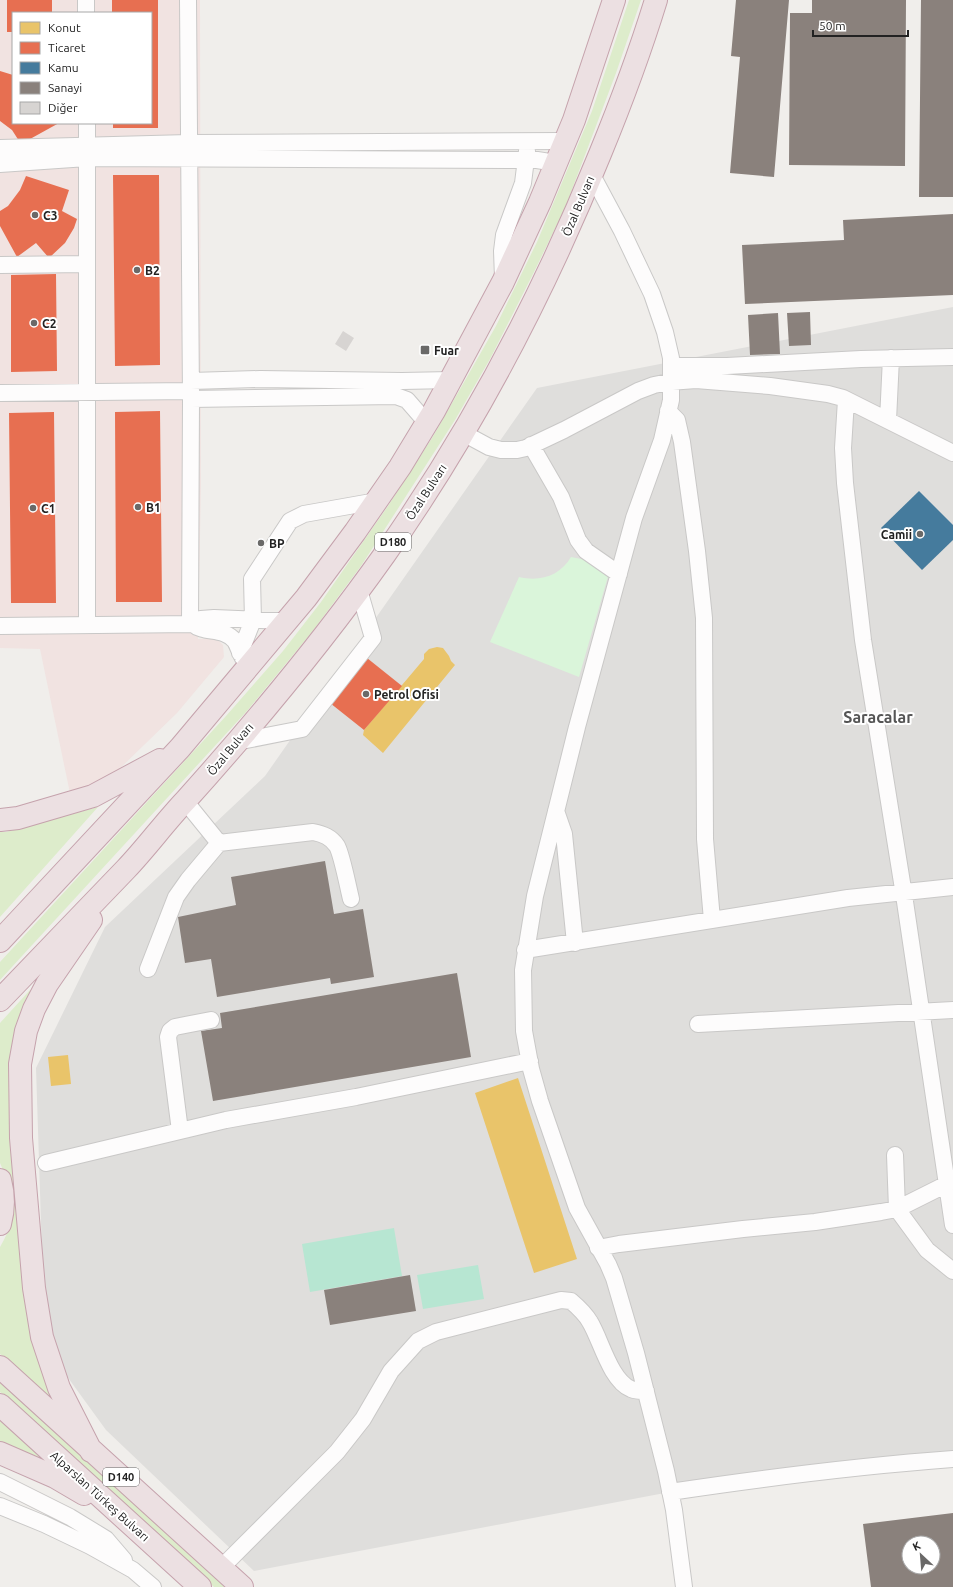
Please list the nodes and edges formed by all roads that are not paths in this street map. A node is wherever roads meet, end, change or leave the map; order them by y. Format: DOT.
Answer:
graph roads {
  1 [pos="86,0"];
  2 [pos="188,0"];
  3 [pos="614,0"];
  4 [pos="656,0"];
  5 [pos="86,12"];
  6 [pos="87,124"];
  7 [pos="565,141"];
  8 [pos="529,142"];
  9 [pos="0,148"];
  10 [pos="189,151"];
  11 [pos="87,152"];
  12 [pos="525,160"];
  13 [pos="556,163"];
  14 [pos="0,164"];
  15 [pos="592,175"];
  16 [pos="87,264"];
  17 [pos="0,265"];
  18 [pos="503,282"];
  19 [pos="953,357"];
  20 [pos="891,358"];
  21 [pos="672,374"];
  22 [pos="451,380"];
  23 [pos="191,390"];
  24 [pos="0,393"];
  25 [pos="87,393"];
  26 [pos="846,400"];
  27 [pos="668,411"];
  28 [pos="888,420"];
  29 [pos="427,424"];
  30 [pos="463,433"];
  31 [pos="531,445"];
  32 [pos="953,453"];
  33 [pos="376,501"];
  34 [pos="619,574"];
  35 [pos="358,590"];
  36 [pos="253,620"];
  37 [pos="286,621"];
  38 [pos="191,624"];
  39 [pos="87,625"];
  40 [pos="0,626"];
  41 [pos="243,660"];
  42 [pos="236,742"];
  43 [pos="180,748"];
  44 [pos="185,801"];
  45 [pos="556,811"];
  46 [pos="0,820"];
  47 [pos="219,843"];
  48 [pos="129,866"];
  49 [pos="953,887"];
  50 [pos="903,892"];
  51 [pos="351,899"];
  52 [pos="712,920"];
  53 [pos="0,941"];
  54 [pos="575,943"];
  55 [pos="526,950"];
  56 [pos="148,969"];
  57 [pos="0,1000"];
  58 [pos="953,1010"];
  59 [pos="921,1012"];
  60 [pos="211,1020"];
  61 [pos="698,1024"];
  62 [pos="530,1062"];
  63 [pos="180,1131"];
  64 [pos="895,1155"];
  65 [pos="46,1163"];
  66 [pos="0,1180"];
  67 [pos="947,1184"];
  68 [pos="897,1209"];
  69 [pos="0,1224"];
  70 [pos="953,1225"];
  71 [pos="598,1248"];
  72 [pos="953,1272"];
  73 [pos="0,1367"];
  74 [pos="646,1391"];
  75 [pos="0,1405"];
  76 [pos="91,1450"];
  77 [pos="0,1453"];
  78 [pos="953,1459"];
  79 [pos="0,1482"];
  80 [pos="670,1492"];
  81 [pos="0,1506"];
  82 [pos="123,1517"];
  83 [pos="221,1568"];
  84 [pos="133,1570"];
  85 [pos="195,1585"];
  86 [pos="152,1587"];
  87 [pos="242,1587"];
  88 [pos="684,1587"];
  1 -- 5 [label="street"];
  2 -- 10 [label="street"];
  3 -- 7 [label="highway, D180"];
  4 -- 15 [label="highway, Özal Bulvarı / D180"];
  6 -- 11 [label="street"];
  7 -- 8 [label="street"];
  7 -- 13 [label="highway, D180"];
  8 -- 10 [label="street"];
  8 -- 12 [label="street"];
  9 -- 11 [label="street"];
  10 -- 11 [label="street"];
  10 -- 12 [label="street"];
  10 -- 23 [label="street"];
  11 -- 14 [label="street"];
  11 -- 16 [label="street"];
  12 -- 13 [label="street"];
  12 -- 18 [label="street"];
  13 -- 18 [label="highway, D180"];
  15 -- 21 [label="street"];
  15 -- 30 [label="highway, Özal Bulvarı / D180"];
  16 -- 17 [label="street"];
  16 -- 25 [label="street"];
  18 -- 22 [label="highway, D180"];
  19 -- 20 [label="street"];
  20 -- 21 [label="street"];
  20 -- 28 [label="street"];
  21 -- 26 [label="street"];
  21 -- 27 [label="street"];
  21 -- 31 [label="street"];
  22 -- 23 [label="street"];
  22 -- 29 [label="highway, D180"];
  23 -- 25 [label="street"];
  23 -- 29 [label="street"];
  23 -- 38 [label="street"];
  24 -- 25 [label="street"];
  25 -- 39 [label="street"];
  26 -- 28 [label="street"];
  26 -- 50 [label="street"];
  27 -- 34 [label="street"];
  27 -- 52 [label="street"];
  28 -- 32 [label="street"];
  29 -- 33 [label="highway, D180"];
  30 -- 31 [label="street"];
  30 -- 35 [label="highway, Özal Bulvarı / D180"];
  31 -- 34 [label="street"];
  33 -- 36 [label="street"];
  33 -- 37 [label="highway, D180"];
  34 -- 45 [label="street"];
  35 -- 42 [label="highway, Özal Bulvarı / D180"];
  35 -- 42 [label="street"];
  36 -- 37 [label="street"];
  36 -- 38 [label="street"];
  36 -- 41 [label="street"];
  37 -- 41 [label="highway, D180"];
  38 -- 39 [label="street"];
  38 -- 41 [label="street"];
  39 -- 40 [label="street"];
  41 -- 43 [label="highway, D180"];
  42 -- 44 [label="highway, Özal Bulvarı / D180"];
  43 -- 46 [label="highway"];
  43 -- 53 [label="highway, D180"];
  44 -- 47 [label="street"];
  44 -- 48 [label="highway, Özal Bulvarı / D180"];
  45 -- 54 [label="street"];
  45 -- 55 [label="street"];
  47 -- 51 [label="street"];
  47 -- 56 [label="street"];
  48 -- 57 [label="highway, Özal Bulvarı / D180"];
  48 -- 76 [label="highway"];
  49 -- 50 [label="street"];
  50 -- 52 [label="street"];
  50 -- 59 [label="street"];
  52 -- 54 [label="street"];
  54 -- 55 [label="street"];
  55 -- 62 [label="street"];
  58 -- 59 [label="street"];
  59 -- 61 [label="street"];
  59 -- 67 [label="street"];
  60 -- 63 [label="street"];
  62 -- 63 [label="street"];
  62 -- 71 [label="street"];
  63 -- 65 [label="street"];
  64 -- 68 [label="street"];
  66 -- 69 [label="highway"];
  67 -- 68 [label="street"];
  67 -- 70 [label="street"];
  68 -- 71 [label="street"];
  68 -- 72 [label="street"];
  71 -- 74 [label="street"];
  73 -- 76 [label="highway, D140"];
  74 -- 80 [label="street"];
  74 -- 83 [label="street"];
  75 -- 82 [label="highway, Alparslan Türkeş Bulvarı"];
  76 -- 83 [label="highway, D140"];
  77 -- 82 [label="highway"];
  78 -- 80 [label="street"];
  79 -- 84 [label="street"];
  80 -- 88 [label="street"];
  81 -- 84 [label="street"];
  82 -- 85 [label="highway, Alparslan Türkeş Bulvarı"];
  83 -- 87 [label="highway, D140"];
  84 -- 86 [label="street"];
}
